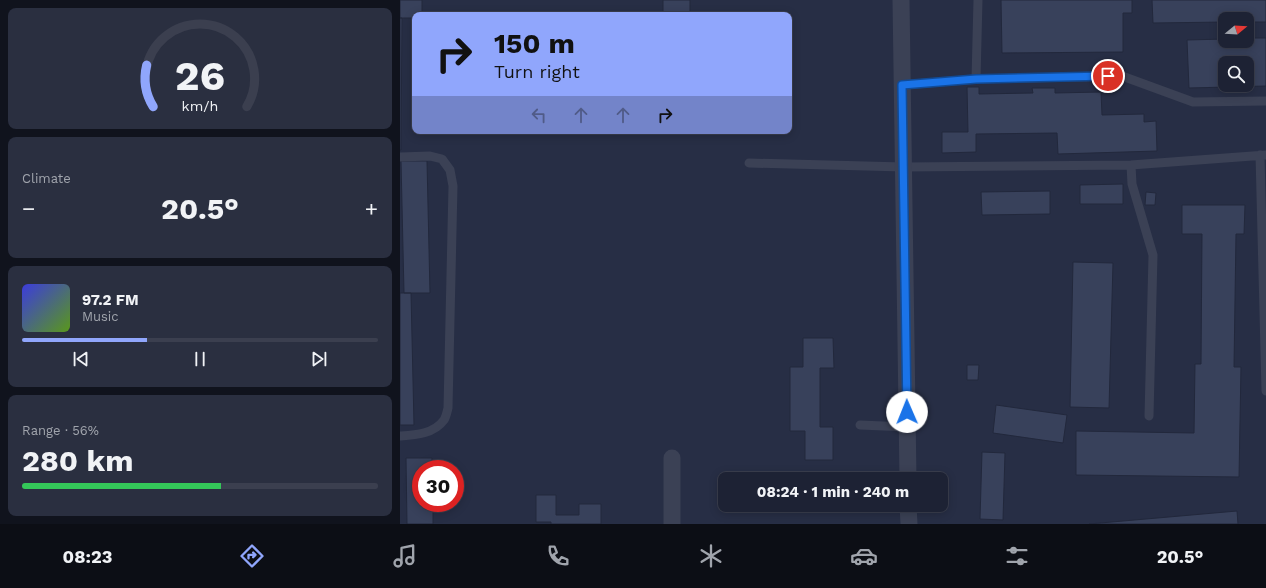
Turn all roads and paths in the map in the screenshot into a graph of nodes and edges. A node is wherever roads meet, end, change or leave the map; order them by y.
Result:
1 (901, 0) edge
2 (978, 0) edge
3 (976, 79) junction
4 (902, 85) junction
5 (1266, 101) edge
6 (1263, 155) edge
7 (400, 157) edge
8 (749, 163) dead end
9 (1131, 165) junction
10 (904, 167) junction
11 (1266, 367) edge
12 (1266, 391) edge
13 (1149, 416) dead end
14 (860, 424) dead end
15 (907, 427) junction
16 (400, 436) edge
17 (672, 458) dead end
18 (908, 472) edge
19 (908, 512) edge
20 (672, 524) edge
21 (909, 524) edge

1 - 4 street
2 - 3 lane
3 - 4 lane
3 - 5 lane
4 - 10 street
6 - 9 lane
6 - 11 lane
7 - 16 lane
8 - 10 lane
9 - 10 lane
9 - 13 lane
10 - 15 street
11 - 12 lane
14 - 15 lane
15 - 18 street
17 - 20 street
19 - 21 street

